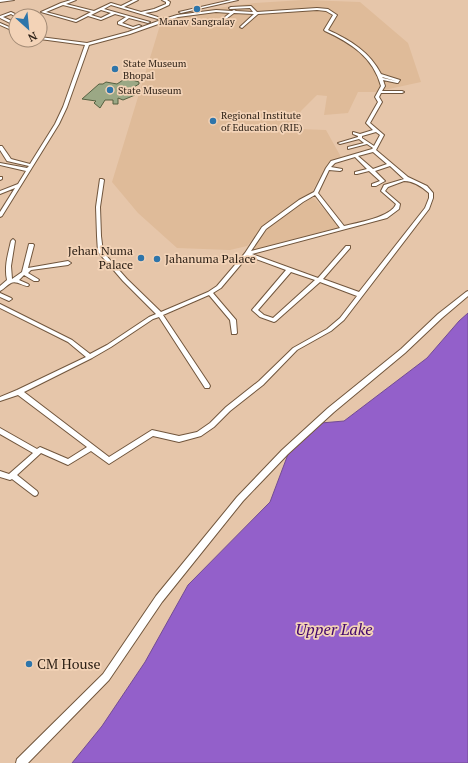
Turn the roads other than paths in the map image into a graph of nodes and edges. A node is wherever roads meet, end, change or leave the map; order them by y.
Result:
1 (12, 0) edge
2 (74, 0) edge
3 (131, 0) edge
4 (136, 0) edge
5 (164, 0) edge
6 (236, 0) edge
7 (0, 1) edge
8 (103, 2) dead end
9 (62, 4) junction
10 (107, 5) junction
11 (120, 7) junction
12 (100, 9) junction
13 (216, 11) junction
14 (234, 11) junction
15 (93, 12) junction
16 (114, 13) junction
17 (141, 13) junction
18 (256, 13) junction
19 (88, 15) junction
20 (177, 16) junction
21 (128, 17) junction
22 (158, 18) junction
23 (163, 20) junction
24 (222, 21) dead end
25 (148, 22) junction
26 (0, 24) edge
27 (242, 27) dead end
28 (8, 28) edge
29 (48, 39) edge
30 (87, 44) junction
31 (396, 92) junction
32 (402, 92) dead end
33 (379, 94) junction
34 (385, 96) dead end
35 (396, 100) dead end
36 (377, 130) junction
37 (354, 133) dead end
38 (360, 136) junction
39 (340, 142) dead end
40 (367, 143) junction
41 (0, 147) edge
42 (350, 148) dead end
43 (375, 149) junction
44 (356, 156) junction
45 (0, 164) edge
46 (391, 164) junction
47 (31, 165) junction
48 (328, 168) junction
49 (28, 170) junction
50 (340, 170) dead end
51 (371, 170) junction
52 (357, 173) dead end
53 (102, 180) dead end
54 (410, 180) junction
55 (19, 185) junction
56 (374, 185) dead end
57 (0, 193) edge
58 (316, 193) junction
59 (12, 196) junction
60 (0, 216) edge
61 (343, 228) junction
62 (31, 245) dead end
63 (5, 246) dead end
64 (348, 247) dead end
65 (247, 254) junction
66 (68, 263) dead end
67 (290, 269) junction
68 (24, 273) junction
69 (12, 280) junction
70 (36, 280) dead end
71 (319, 280) junction
72 (26, 286) dead end
73 (0, 289) edge
74 (210, 293) junction
75 (468, 293) edge
76 (0, 295) edge
77 (361, 296) junction
78 (8, 299) dead end
79 (0, 306) edge
80 (160, 314) junction
81 (234, 333) dead end
82 (79, 349) junction
83 (90, 356) junction
84 (77, 362) junction
85 (207, 386) dead end
86 (19, 392) junction
87 (0, 399) edge
88 (0, 432) edge
89 (91, 448) junction
90 (37, 452) junction
91 (0, 474) edge
92 (12, 475) junction
93 (35, 493) dead end
94 (21, 763) edge

1 - 7 street
2 - 9 street
3 - 11 street
4 - 11 street
5 - 17 street
6 - 20 street
8 - 10 street
9 - 15 street
9 - 19 street
10 - 11 street
10 - 12 street
11 - 17 street
12 - 15 street
12 - 16 street
13 - 14 street
13 - 18 street
13 - 20 street
14 - 18 street
14 - 24 street
15 - 19 street
16 - 19 street
16 - 21 street
17 - 22 street
18 - 27 street
18 - 33 street
20 - 23 street
21 - 25 street
21 - 25 street
22 - 23 street
22 - 25 street
23 - 30 street
26 - 28 street
29 - 30 street
30 - 47 street
31 - 32 street
31 - 33 street
31 - 35 street
33 - 34 street
33 - 36 street
36 - 38 street
36 - 43 street
37 - 38 street
38 - 39 street
38 - 40 street
40 - 42 street
40 - 43 street
41 - 47 street
43 - 44 street
43 - 46 street
44 - 48 street
44 - 51 street
45 - 49 street
46 - 51 street
46 - 54 street
47 - 49 street
48 - 50 street
48 - 58 street
49 - 55 street
51 - 52 street
51 - 56 street
53 - 80 street
54 - 61 street
54 - 77 street
55 - 57 street
55 - 59 street
57 - 59 street
58 - 61 street
58 - 65 street
59 - 60 street
61 - 65 street
62 - 68 street
63 - 69 street
64 - 71 street
65 - 67 street
65 - 74 street
66 - 68 street
67 - 71 street
67 - 71 street
68 - 69 street
68 - 70 street
69 - 72 street
69 - 73 street
71 - 77 street
74 - 80 street
74 - 81 street
75 - 94 street
76 - 78 street
77 - 89 street
79 - 82 street
80 - 83 street
80 - 85 street
82 - 83 street
82 - 84 street
83 - 84 street
84 - 86 street
86 - 87 street
86 - 89 street
88 - 90 street
89 - 90 street
90 - 92 street
91 - 92 street
92 - 93 street

